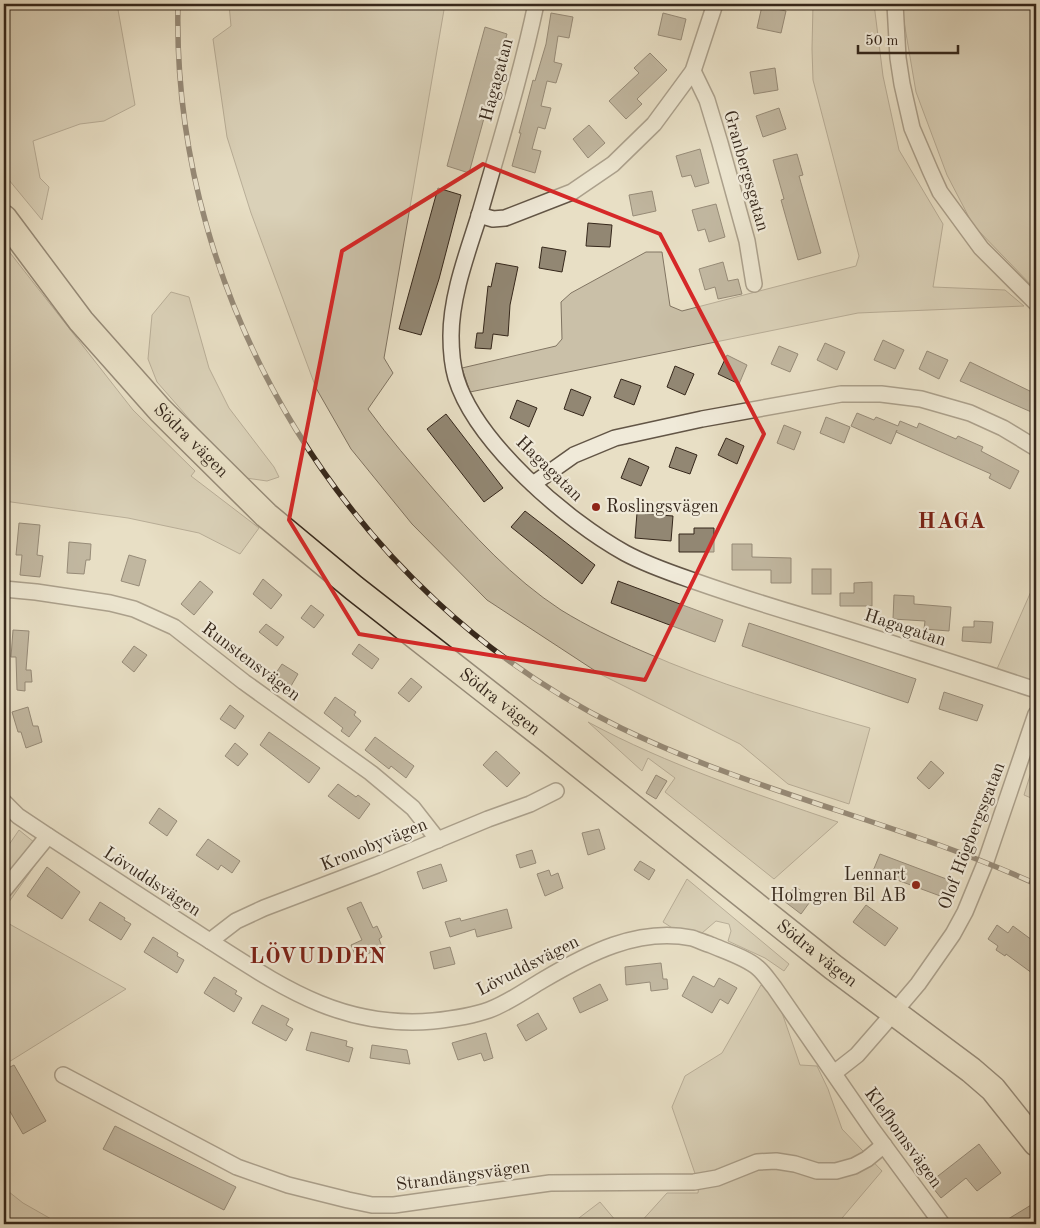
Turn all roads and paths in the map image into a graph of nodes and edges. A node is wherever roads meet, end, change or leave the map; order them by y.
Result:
1 (536, 4) edge
2 (715, 4) edge
3 (895, 4) edge
4 (694, 71) junction
5 (479, 215) junction
6 (4, 218) edge
7 (754, 284) dead end
8 (1036, 302) edge
9 (1036, 448) edge
10 (533, 484) junction
11 (4, 589) edge
12 (1036, 690) edge
13 (1036, 714) edge
14 (556, 791) dead end
15 (4, 802) edge
16 (48, 836) junction
17 (438, 840) junction
18 (4, 890) edge
19 (210, 942) junction
20 (894, 1012) junction
21 (834, 1072) junction
22 (63, 1075) dead end
23 (1036, 1143) edge
24 (884, 1145) junction
25 (942, 1224) edge

1 - 5 street, Hagagatan
2 - 4 street
3 - 8 street
4 - 5 street
4 - 7 street, Granbergsgatan
5 - 10 street, Hagagatan
6 - 20 highway, Södra vägen
9 - 10 street
10 - 12 street, Hagagatan
11 - 17 street, Runstensvägen
13 - 20 street, Olof Högbergsgatan
14 - 17 street, Kronobyvägen
15 - 16 street, Lövuddsvägen
16 - 18 street
16 - 19 street, Lövuddsvägen
17 - 19 street, Kronobyvägen
19 - 21 street, Lövuddsvägen
20 - 21 street
20 - 23 highway, Södra vägen
21 - 24 street, Klefbomsvägen
22 - 24 street, Strandängsvägen
24 - 25 street, Klefbomsvägen

